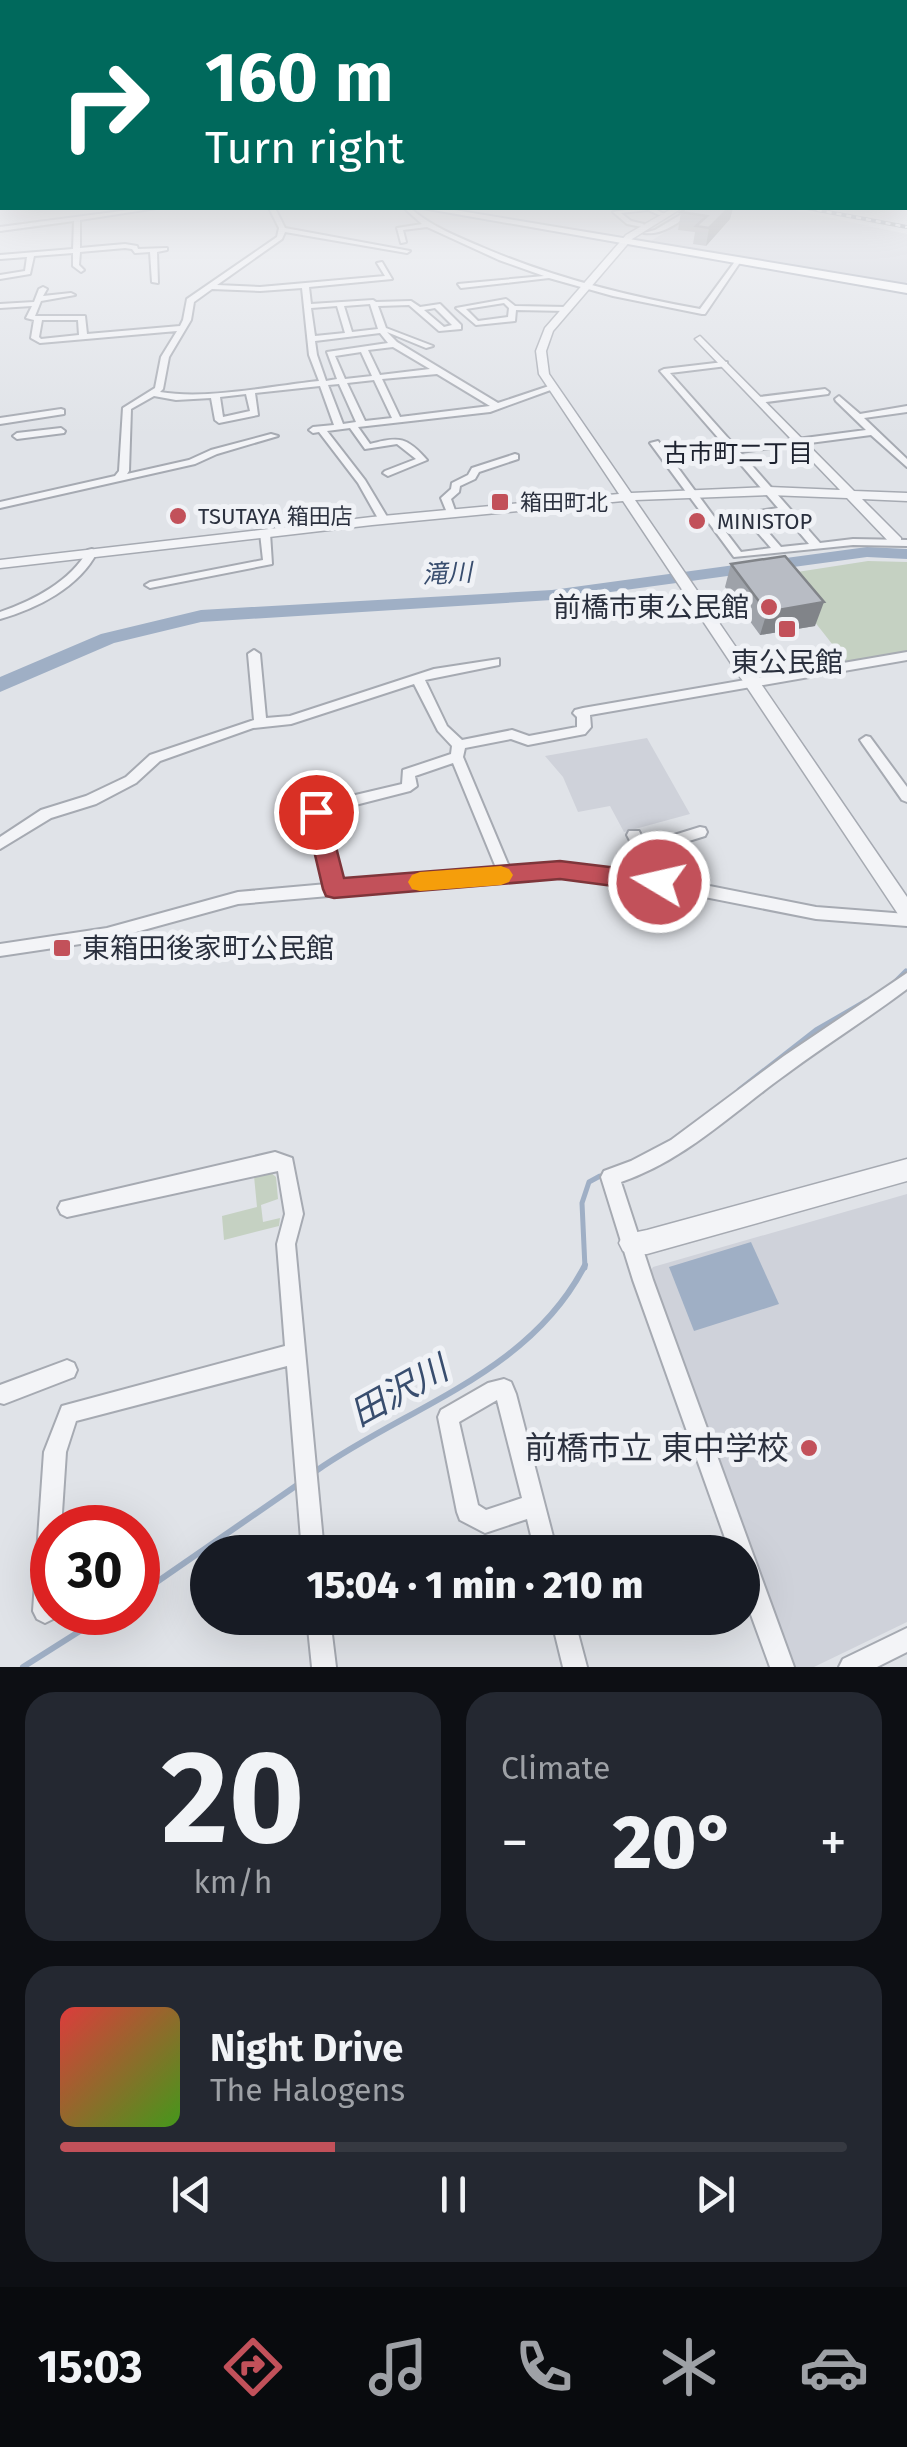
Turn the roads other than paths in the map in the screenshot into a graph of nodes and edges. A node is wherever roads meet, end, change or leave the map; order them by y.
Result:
1 (219, 280) edge
2 (371, 280) edge
3 (484, 280) edge
4 (529, 280) edge
5 (554, 280) edge
6 (592, 280) edge
7 (725, 280) edge
8 (848, 280) edge
9 (486, 284) junction
10 (210, 286) junction
11 (305, 286) junction
12 (461, 286) dead end
13 (585, 288) junction
14 (44, 289) dead end
15 (907, 290) edge
16 (72, 295) dead end
17 (37, 301) junction
18 (340, 304) junction
19 (374, 304) junction
20 (450, 305) dead end
21 (0, 306) edge
22 (309, 306) junction
23 (437, 306) junction
24 (513, 308) junction
25 (418, 309) junction
26 (567, 309) junction
27 (38, 320) junction
28 (183, 328) junction
29 (383, 330) junction
30 (349, 334) junction
31 (83, 338) junction
32 (311, 339) junction
33 (700, 339) dead end
34 (394, 344) junction
35 (430, 346) dead end
36 (363, 348) junction
37 (724, 364) junction
38 (438, 371) junction
39 (378, 379) junction
40 (342, 384) junction
41 (323, 386) junction
42 (552, 388) junction
43 (250, 392) junction
44 (825, 392) dead end
45 (154, 393) junction
46 (214, 395) junction
47 (759, 400) junction
48 (839, 400) dead end
49 (498, 407) junction
50 (907, 408) edge
51 (856, 417) junction
52 (16, 418) junction
53 (0, 421) edge
54 (398, 421) junction
55 (338, 426) junction
56 (358, 426) junction
57 (872, 432) junction
58 (274, 436) dead end
59 (799, 441) junction
60 (654, 443) dead end
61 (733, 450) junction
62 (515, 458) dead end
63 (667, 459) junction
64 (907, 464) edge
65 (388, 472) dead end
66 (119, 478) junction
67 (769, 491) junction
68 (690, 492) junction
69 (849, 494) junction
70 (626, 496) junction
71 (907, 497) edge
72 (0, 506) edge
73 (785, 510) junction
74 (451, 513) junction
75 (748, 515) junction
76 (384, 520) junction
77 (712, 521) junction
78 (264, 532) junction
79 (901, 542) edge
80 (816, 545) junction
81 (779, 551) junction
82 (92, 552) junction
83 (0, 564) edge
84 (150, 585) dead end
85 (0, 616) edge
86 (254, 654) dead end
87 (907, 656) edge
88 (495, 662) dead end
89 (418, 680) junction
90 (751, 682) junction
91 (260, 722) junction
92 (866, 740) dead end
93 (458, 751) junction
94 (907, 797) edge
95 (700, 832) dead end
96 (0, 844) edge
97 (506, 875) junction
98 (659, 882) junction
99 (334, 889) junction
100 (907, 912) edge
101 (907, 920) edge
102 (0, 950) edge
103 (907, 980) edge
104 (907, 1170) edge
105 (67, 1208) dead end
106 (631, 1243) junction
107 (294, 1354) junction
108 (66, 1370) dead end
109 (4, 1394) dead end
110 (306, 1467) joint
111 (308, 1492) joint
112 (52, 1505) edge
113 (534, 1506) junction
114 (312, 1535) edge
115 (542, 1535) edge
116 (735, 1535) edge
117 (760, 1605) edge
118 (321, 1635) edge
119 (567, 1635) edge
120 (906, 1644) edge
121 (324, 1667) edge
122 (575, 1667) edge
123 (782, 1667) edge
124 (851, 1667) edge

1 - 10 street
2 - 11 street
3 - 9 street
4 - 9 street
5 - 13 street
6 - 13 street
7 - 13 street
8 - 15 main road
9 - 12 street
10 - 11 street
10 - 28 street
11 - 22 street
13 - 26 street
14 - 17 street
16 - 17 street
17 - 21 street
17 - 27 street
18 - 19 street
18 - 22 street
18 - 30 street
19 - 25 street
19 - 29 street
20 - 23 street
22 - 32 street
23 - 25 street
23 - 25 street
24 - 24 street
24 - 26 street
26 - 42 street
27 - 31 street
27 - 31 street
28 - 31 street
28 - 45 street
29 - 30 street
29 - 34 street
29 - 35 street
30 - 32 street
32 - 41 street
33 - 37 street
34 - 36 street
34 - 38 street
36 - 39 street
36 - 40 street
37 - 47 street
37 - 61 street
38 - 39 street
38 - 49 street
39 - 40 street
39 - 54 street
40 - 41 street
40 - 56 street
41 - 43 street
41 - 55 street
42 - 49 street
42 - 70 street
43 - 46 street
43 - 46 street
44 - 47 street
45 - 46 street
45 - 66 street
47 - 59 street
48 - 51 street
49 - 54 street
50 - 51 street
51 - 57 street
52 - 52 street
52 - 53 street
54 - 56 street
55 - 56 street
55 - 76 street
56 - 65 street
57 - 59 street
57 - 64 street
58 - 66 street
59 - 61 street
59 - 69 street
60 - 63 street
61 - 63 street
61 - 67 street
62 - 74 street
63 - 68 street
66 - 72 street
67 - 68 street
67 - 69 street
67 - 73 street
68 - 70 street
68 - 77 street
69 - 71 street
69 - 79 street
70 - 74 street
70 - 90 street
73 - 75 street
73 - 80 street
74 - 76 street
75 - 77 street
75 - 81 street
76 - 78 street
77 - 81 street
78 - 82 street
78 - 84 street
79 - 80 street
80 - 81 street
82 - 83 street
82 - 85 street
86 - 91 street
87 - 90 street
88 - 89 street
89 - 91 street
89 - 93 street
90 - 93 street
90 - 100 street
91 - 96 street
92 - 94 street
93 - 97 street
93 - 99 street
95 - 98 street
97 - 98 street
97 - 99 street
98 - 101 street
99 - 102 street
103 - 106 street
104 - 106 street
105 - 107 street
106 - 116 street
107 - 110 street
107 - 112 street
108 - 109 street
110 - 111 street
111 - 114 street
113 - 113 street
113 - 115 street
117 - 123 street
118 - 121 street
119 - 122 street
120 - 124 street

